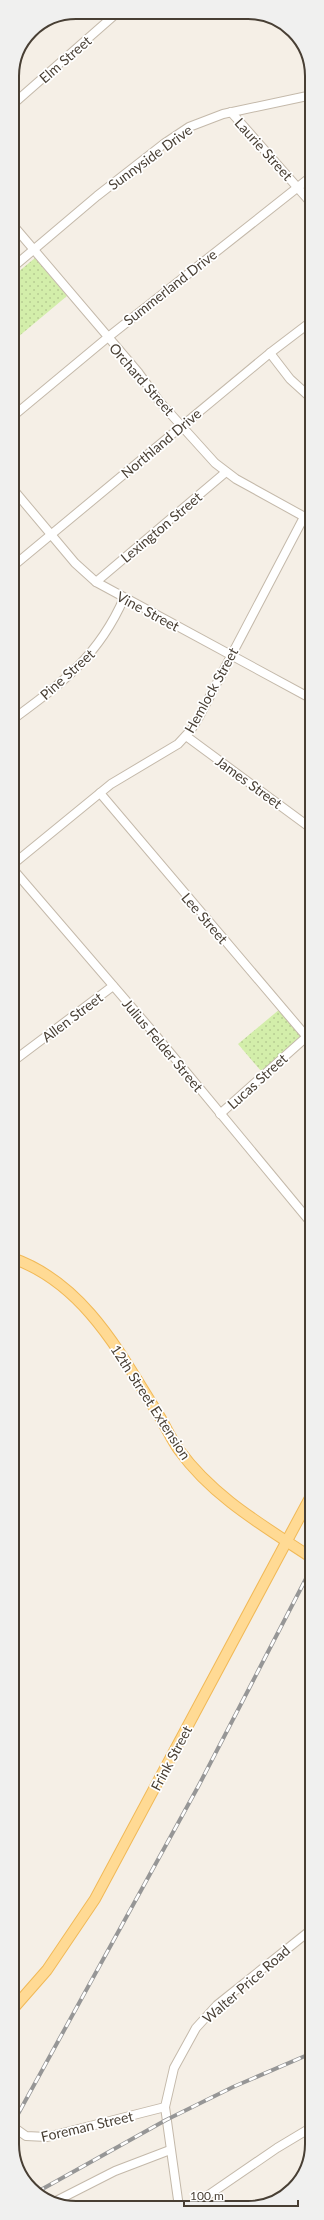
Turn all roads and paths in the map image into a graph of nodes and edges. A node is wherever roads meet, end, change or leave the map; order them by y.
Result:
1 (110, 19) edge
2 (305, 96) edge
3 (19, 99) edge
4 (231, 112) junction
5 (305, 181) edge
6 (297, 187) junction
7 (305, 196) edge
8 (19, 233) edge
9 (33, 250) junction
10 (19, 262) edge
11 (305, 326) edge
12 (107, 338) junction
13 (270, 353) junction
14 (305, 393) edge
15 (19, 411) edge
16 (181, 426) junction
17 (226, 472) junction
18 (19, 496) edge
19 (304, 516) joint
20 (51, 535) junction
21 (19, 561) edge
22 (96, 582) junction
23 (124, 598) junction
24 (230, 655) junction
25 (305, 695) edge
26 (19, 714) edge
27 (186, 736) junction
28 (100, 793) junction
29 (305, 824) edge
30 (19, 859) edge
31 (19, 876) edge
32 (113, 986) junction
33 (305, 1031) edge
34 (305, 1041) edge
35 (19, 1057) edge
36 (220, 1114) junction
37 (305, 1216) edge
38 (19, 1261) edge
39 (305, 1507) edge
40 (287, 1541) junction
41 (305, 1553) edge
42 (305, 1935) edge
43 (19, 2002) edge
44 (165, 2107) junction
45 (19, 2131) edge
46 (305, 2131) edge
47 (170, 2150) junction
48 (60, 2199) edge
49 (178, 2201) edge
50 (200, 2201) edge

1 - 3 street, Elm Street
2 - 4 street, Sunnyside Drive
4 - 6 street, Laurie Street
4 - 9 street, Sunnyside Drive
5 - 6 street, Summerland Drive
6 - 7 street, Laurie Street
6 - 12 street, Summerland Drive
8 - 9 street, Orchard Street
9 - 10 street, Sunnyside Drive
9 - 12 street, Orchard Street
11 - 13 street, Northland Drive
12 - 15 street, Summerland Drive
12 - 16 street, Orchard Street
13 - 14 street
13 - 16 street, Northland Drive
16 - 17 street, Orchard Street
16 - 20 street, Northland Drive
17 - 19 street, Orchard Street
17 - 22 street, Lexington Street
18 - 20 street, Vine Street
19 - 24 street, Hemlock Street
20 - 21 street, Northland Drive
20 - 22 street, Vine Street
22 - 23 street, Vine Street
23 - 24 street, Vine Street
23 - 26 street, Pine Street
24 - 25 street, Vine Street
24 - 27 street, Hemlock Street
27 - 28 street, Hemlock Street
27 - 29 street, James Street
28 - 30 street, Hemlock Street
28 - 33 street, Lee Street
31 - 32 street, Julius Felder Street
32 - 35 street, Allen Street
32 - 36 street, Julius Felder Street
34 - 36 street, Lucas Street
36 - 37 street, Julius Felder Street
38 - 40 main road, 12th Street Extension
39 - 40 main road, Frink Street
40 - 41 main road, 12th Street Extension
40 - 43 main road, Frink Street
42 - 44 street, Walter Price Road
44 - 45 street, Foreman Street
44 - 47 street, Walter Price Road
46 - 50 street
47 - 48 street
47 - 49 street, Walter Price Road

